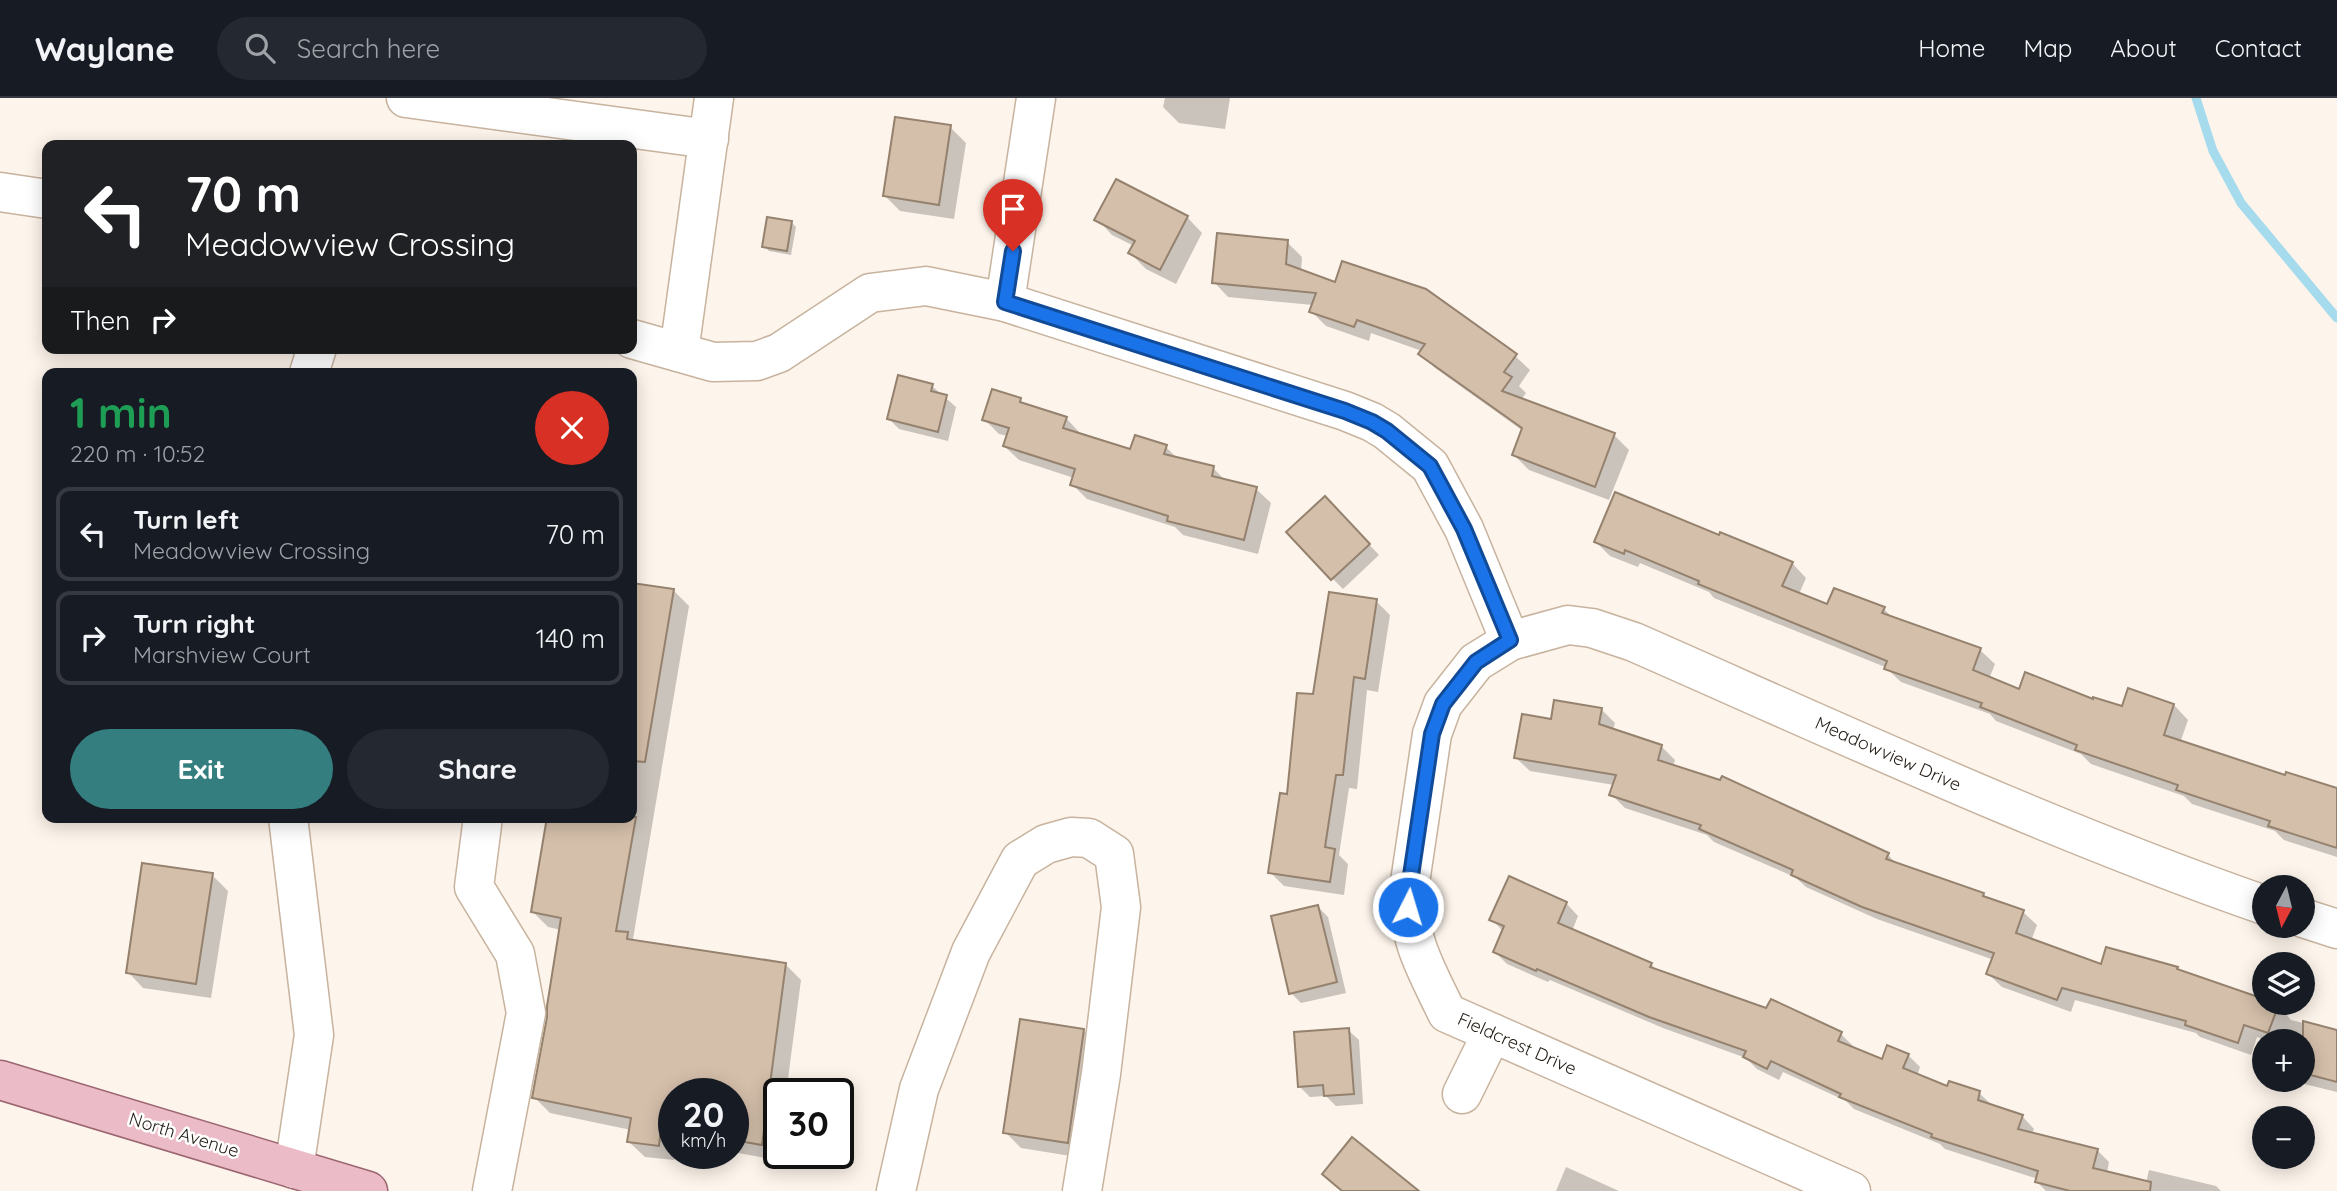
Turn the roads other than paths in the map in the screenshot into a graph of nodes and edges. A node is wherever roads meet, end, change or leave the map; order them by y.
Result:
1 (406, 98) edge
2 (714, 98) edge
3 (1036, 98) edge
4 (709, 139) junction
5 (0, 192) edge
6 (42, 198) edge
7 (1005, 302) junction
8 (637, 340) edge
9 (679, 352) junction
10 (1510, 640) junction
11 (289, 823) edge
12 (482, 823) edge
13 (2252, 901) edge
14 (2315, 922) edge
15 (2337, 929) edge
16 (1492, 1033) junction
17 (0, 1080) edge
18 (1462, 1094) dead end
19 (294, 1169) junction
20 (368, 1191) edge
21 (492, 1191) edge
22 (896, 1191) edge
23 (1082, 1191) edge
24 (1851, 1191) edge

1 - 4 street
2 - 4 street
3 - 7 street
4 - 9 street
5 - 6 street
7 - 9 street
7 - 10 street
8 - 9 street
10 - 13 street, Meadowview Drive
10 - 16 street, Fieldcrest Drive
11 - 19 street
12 - 21 street
14 - 15 street
16 - 18 street
16 - 24 street, Fieldcrest Drive
17 - 19 main road, North Avenue
19 - 20 main road, North Avenue
22 - 23 street

